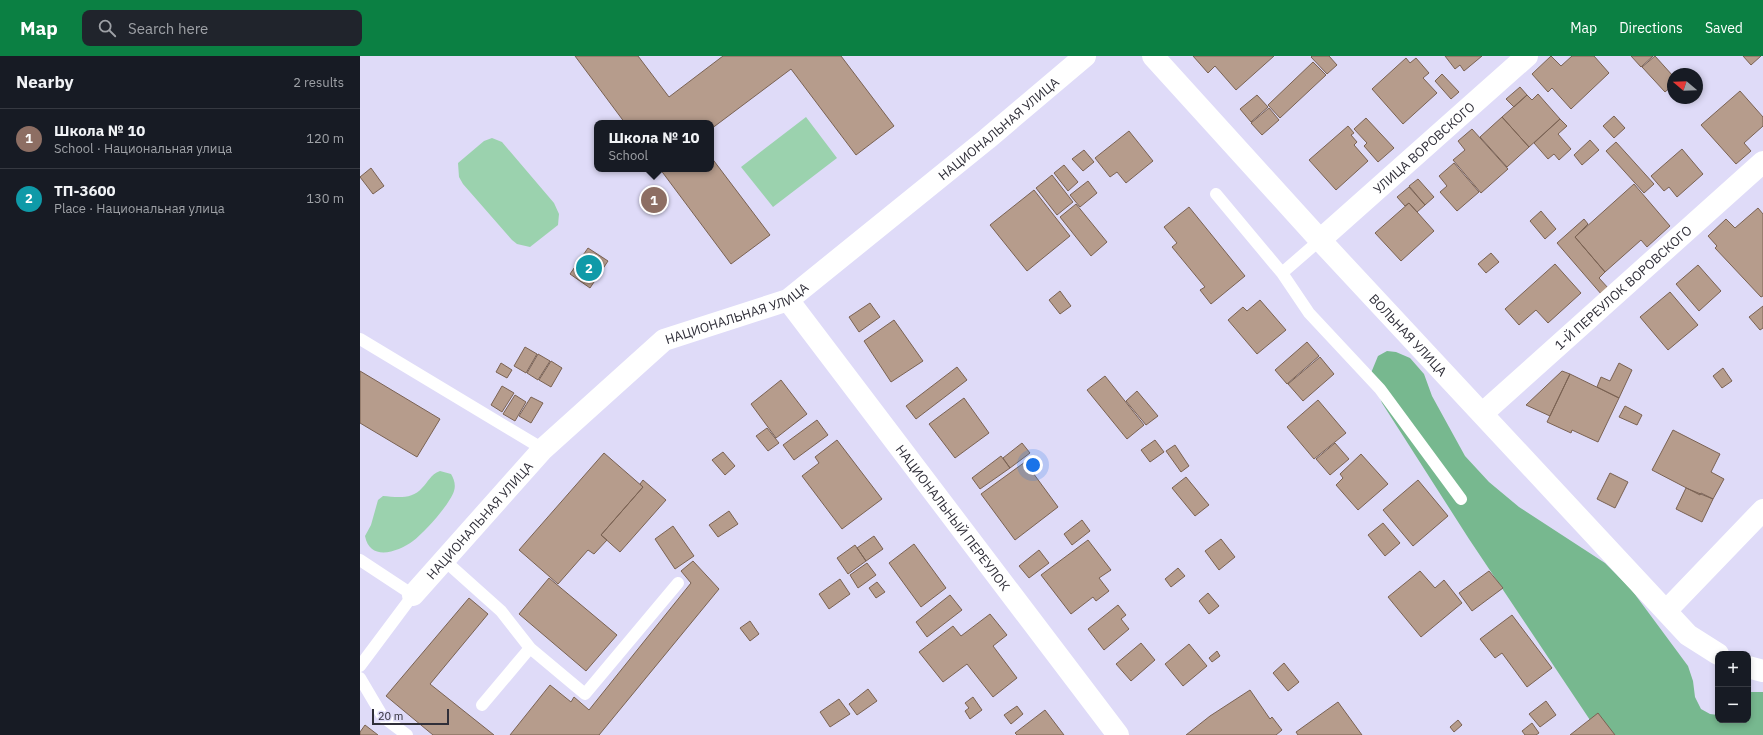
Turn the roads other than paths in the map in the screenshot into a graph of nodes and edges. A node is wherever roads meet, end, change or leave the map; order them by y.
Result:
1 (1085, 56) edge
2 (1153, 56) edge
3 (1527, 56) edge
4 (1763, 162) edge
5 (1216, 194) dead end
6 (1320, 240) junction
7 (1282, 273) junction
8 (788, 300) junction
9 (360, 339) edge
10 (1483, 413) junction
11 (543, 449) junction
12 (1461, 499) dead end
13 (1763, 510) edge
14 (360, 560) edge
15 (444, 560) junction
16 (678, 583) dead end
17 (413, 595) junction
18 (1666, 612) junction
19 (530, 648) junction
20 (1715, 652) edge
21 (360, 666) edge
22 (1751, 668) edge
23 (1763, 672) edge
24 (360, 678) edge
25 (482, 705) dead end
26 (407, 735) edge
27 (1118, 735) edge

1 - 8 street, НАЦИОНАЛЬНАЯ УЛИЦА
2 - 6 street, ВОЛЬНАЯ УЛИЦА
3 - 6 street, УЛИЦА ВОРОВСКОГО
4 - 10 street, 1-Й ПЕРЕУЛОК ВОРОВСКОГО
5 - 7 lane
6 - 7 lane
6 - 10 street, ВОЛЬНАЯ УЛИЦА
7 - 12 lane
8 - 11 street, НАЦИОНАЛЬНАЯ УЛИЦА
8 - 27 street, НАЦИОНАЛЬНЫЙ ПЕРЕУЛОК
9 - 11 lane
10 - 18 street, ВОЛЬНАЯ УЛИЦА
11 - 15 street, НАЦИОНАЛЬНАЯ УЛИЦА
13 - 18 street
14 - 17 lane
15 - 17 street, НАЦИОНАЛЬНАЯ УЛИЦА
15 - 19 lane
16 - 19 lane
17 - 21 lane
18 - 20 street, ВОЛЬНАЯ УЛИЦА
19 - 25 lane
22 - 23 street
24 - 26 lane

